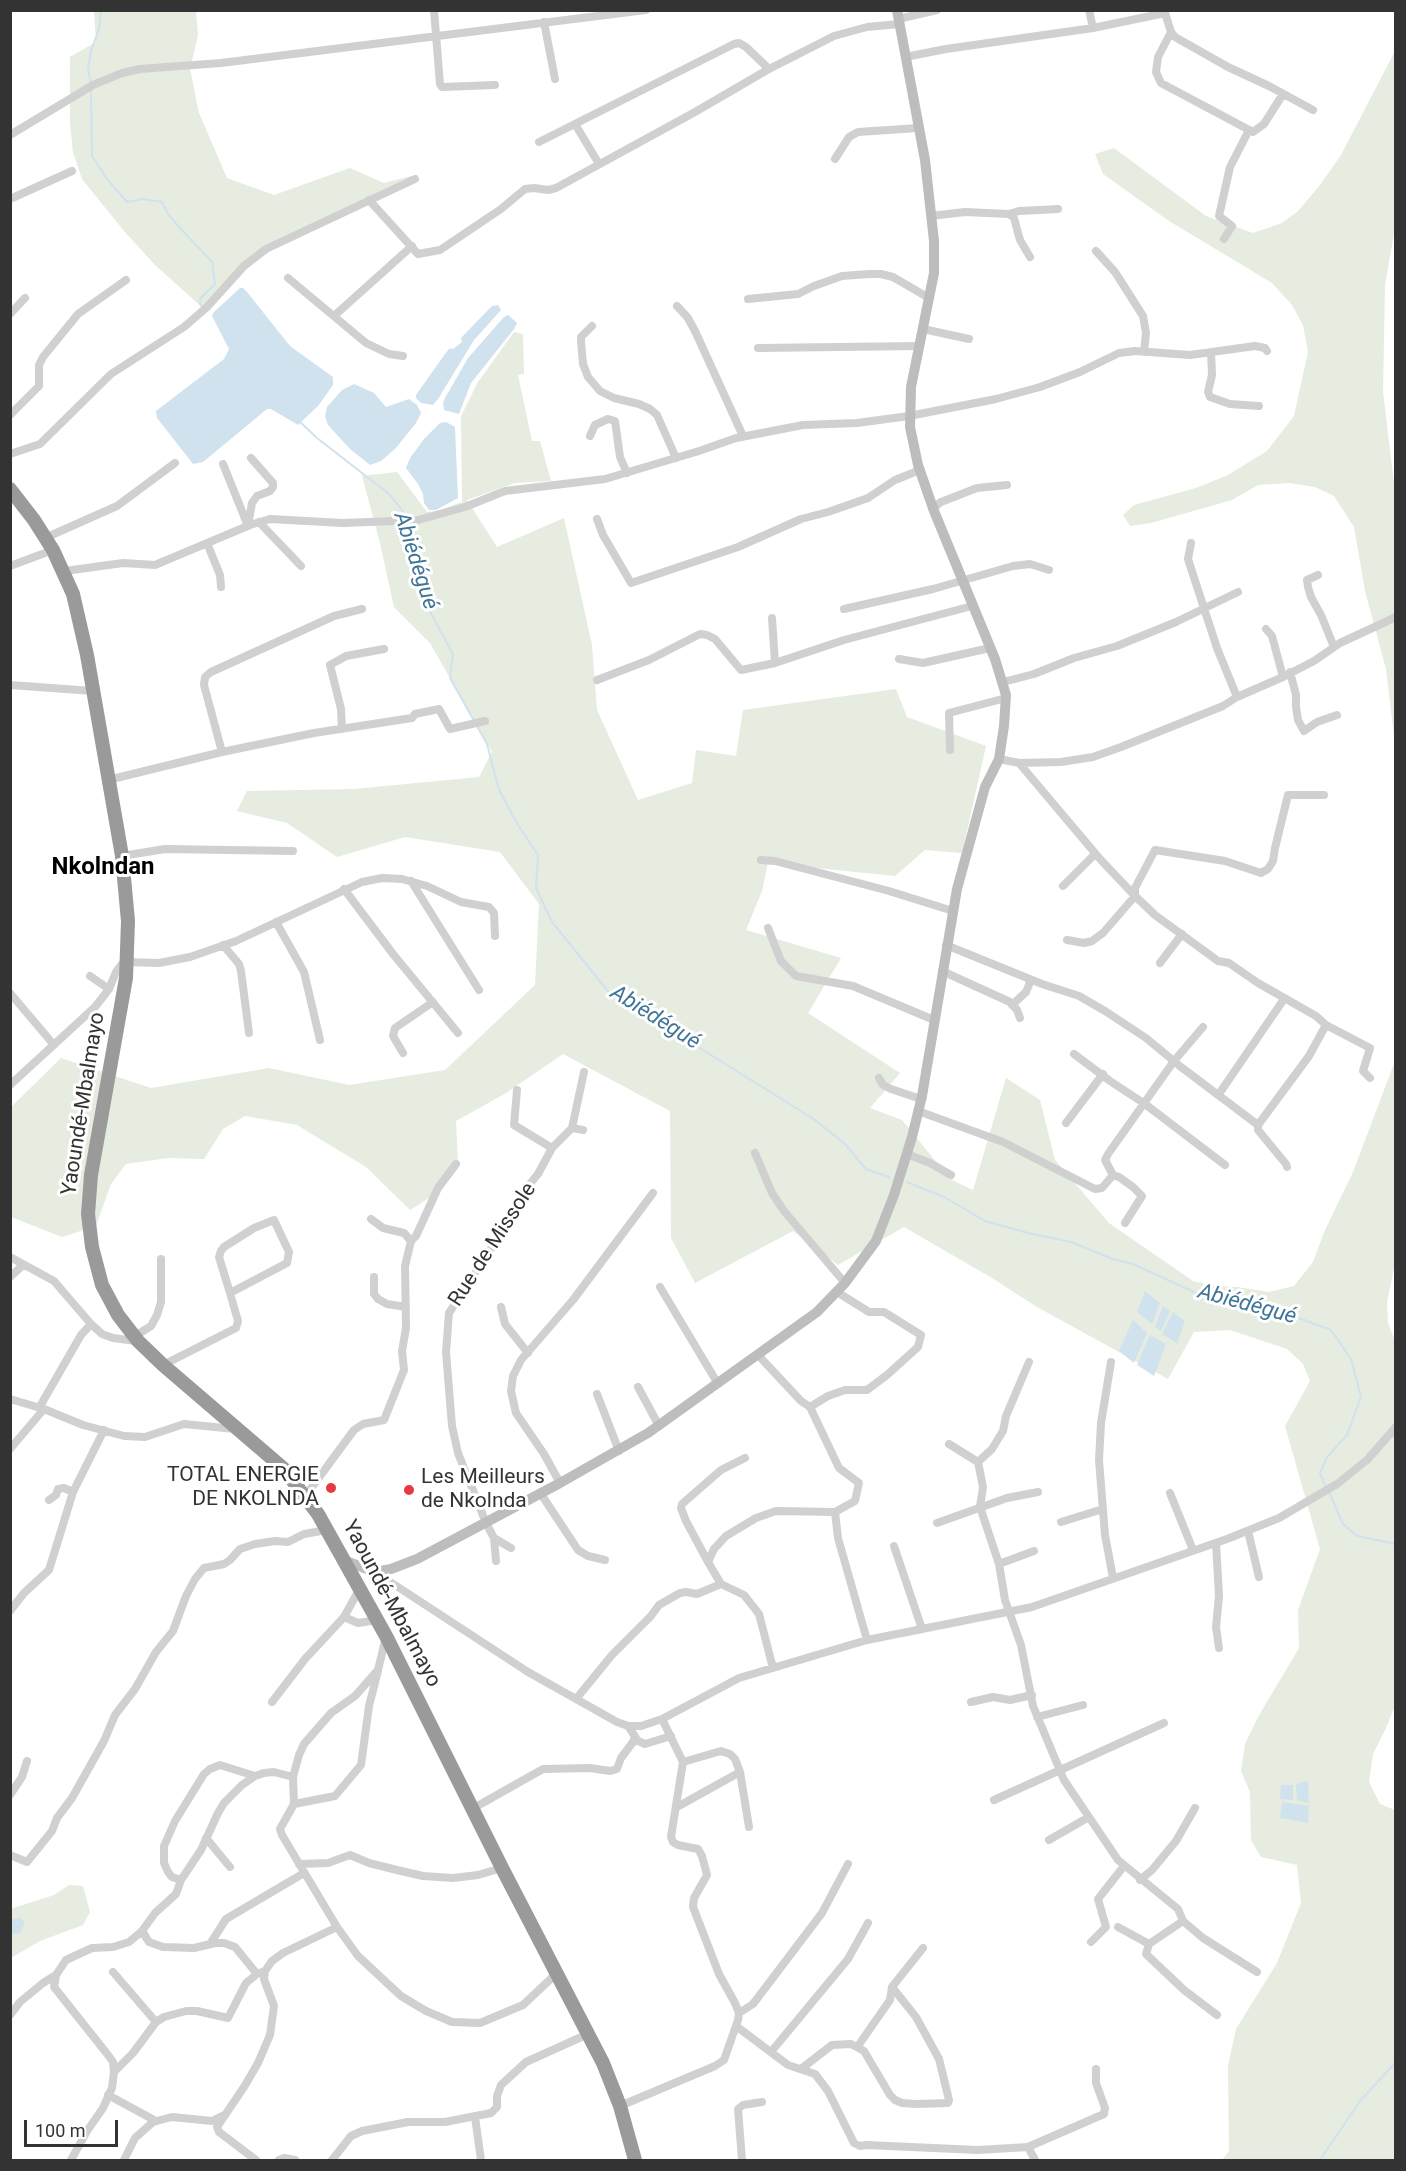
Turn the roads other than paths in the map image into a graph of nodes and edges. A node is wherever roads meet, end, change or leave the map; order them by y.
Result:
1 (434, 10) edge
2 (646, 10) edge
3 (937, 10) edge
4 (1089, 10) edge
5 (1165, 12) edge
6 (898, 18) edge
7 (544, 22) junction
8 (1093, 28) junction
9 (1171, 32) junction
10 (436, 36) junction
11 (905, 57) junction
12 (769, 69) junction
13 (555, 79) dead end
14 (495, 85) dead end
15 (1283, 94) junction
16 (1313, 110) dead end
17 (575, 124) junction
18 (918, 128) junction
19 (1249, 130) junction
20 (10, 135) edge
21 (538, 142) dead end
22 (835, 159) dead end
23 (599, 164) junction
24 (72, 171) dead end
25 (415, 179) dead end
26 (10, 199) edge
27 (369, 200) junction
28 (1058, 209) dead end
29 (1009, 214) junction
30 (931, 216) junction
31 (1224, 239) dead end
32 (412, 246) junction
33 (1096, 251) dead end
34 (1030, 257) dead end
35 (288, 278) dead end
36 (126, 280) dead end
37 (25, 298) dead end
38 (929, 298) junction
39 (748, 299) dead end
40 (677, 306) dead end
41 (10, 314) edge
42 (334, 316) junction
43 (592, 326) dead end
44 (923, 329) junction
45 (969, 339) dead end
46 (919, 346) junction
47 (758, 348) dead end
48 (1267, 351) dead end
49 (1144, 352) junction
50 (1210, 352) junction
51 (403, 356) dead end
52 (1259, 406) dead end
53 (10, 415) edge
54 (909, 416) junction
55 (590, 436) dead end
56 (743, 436) junction
57 (10, 454) edge
58 (251, 458) dead end
59 (676, 458) junction
60 (175, 463) dead end
61 (223, 464) dead end
62 (920, 470) junction
63 (627, 473) junction
64 (1007, 485) dead end
65 (10, 489) edge
66 (933, 508) junction
67 (597, 519) dead end
68 (259, 522) junction
69 (248, 525) junction
70 (207, 543) junction
71 (1191, 543) dead end
72 (49, 544) junction
73 (10, 566) edge
74 (301, 566) dead end
75 (1049, 570) dead end
76 (64, 571) junction
77 (1318, 575) dead end
78 (963, 581) junction
79 (221, 587) dead end
80 (1238, 592) dead end
81 (972, 606) junction
82 (1204, 607) junction
83 (362, 609) dead end
84 (844, 609) dead end
85 (1395, 617) edge
86 (772, 618) dead end
87 (1266, 629) dead end
88 (1334, 647) junction
89 (990, 648) junction
90 (384, 649) dead end
91 (899, 659) dead end
92 (775, 663) junction
93 (1286, 675) junction
94 (597, 680) dead end
95 (1003, 682) junction
96 (10, 685) edge
97 (93, 690) junction
98 (1237, 697) junction
99 (1006, 698) junction
100 (1337, 716) dead end
101 (484, 721) dead end
102 (342, 729) junction
103 (950, 750) dead end
104 (222, 752) junction
105 (999, 759) junction
106 (1019, 763) junction
107 (108, 780) junction
108 (1324, 795) dead end
109 (293, 851) dead end
110 (1095, 854) junction
111 (122, 856) junction
112 (761, 860) dead end
113 (411, 881) junction
114 (1063, 886) dead end
115 (344, 889) junction
116 (1134, 897) junction
117 (953, 911) junction
118 (276, 922) junction
119 (768, 928) dead end
120 (1182, 934) junction
121 (495, 936) dead end
122 (1067, 940) dead end
123 (223, 945) junction
124 (946, 945) junction
125 (126, 962) junction
126 (1160, 963) dead end
127 (942, 971) junction
128 (90, 976) dead end
129 (1031, 980) junction
130 (109, 989) junction
131 (479, 990) dead end
132 (10, 993) edge
133 (1284, 999) junction
134 (433, 1002) junction
135 (1012, 1005) junction
136 (1020, 1018) dead end
137 (934, 1020) junction
138 (1326, 1025) junction
139 (1203, 1028) dead end
140 (249, 1033) dead end
141 (458, 1033) dead end
142 (320, 1040) dead end
143 (54, 1045) junction
144 (403, 1053) dead end
145 (1074, 1054) dead end
146 (1174, 1061) junction
147 (584, 1072) dead end
148 (1103, 1074) junction
149 (879, 1078) dead end
150 (1370, 1078) dead end
151 (12, 1080) edge
152 (517, 1090) dead end
153 (1220, 1094) junction
154 (921, 1098) junction
155 (1145, 1104) junction
156 (918, 1111) junction
157 (1066, 1123) dead end
158 (1258, 1125) junction
159 (572, 1128) junction
160 (583, 1130) dead end
161 (552, 1148) junction
162 (754, 1153) dead end
163 (907, 1154) junction
164 (456, 1164) dead end
165 (1225, 1166) dead end
166 (1287, 1167) dead end
167 (951, 1175) dead end
168 (1113, 1175) junction
169 (653, 1193) dead end
170 (371, 1219) dead end
171 (1125, 1223) dead end
172 (411, 1241) junction
173 (10, 1257) edge
174 (160, 1259) dead end
175 (23, 1264) junction
176 (10, 1277) edge
177 (374, 1277) dead end
178 (845, 1283) junction
179 (660, 1287) dead end
180 (837, 1292) junction
181 (230, 1293) junction
182 (406, 1306) junction
183 (501, 1307) dead end
184 (91, 1324) junction
185 (136, 1338) junction
186 (528, 1353) junction
187 (758, 1355) junction
188 (1029, 1362) dead end
189 (1110, 1362) dead end
190 (163, 1365) junction
191 (718, 1384) junction
192 (638, 1387) dead end
193 (597, 1394) dead end
194 (10, 1399) edge
195 (810, 1407) junction
196 (41, 1409) junction
197 (659, 1426) junction
198 (1395, 1427) edge
199 (240, 1429) junction
200 (104, 1430) junction
201 (949, 1444) dead end
202 (10, 1449) edge
203 (619, 1451) junction
204 (745, 1458) dead end
205 (978, 1462) junction
206 (560, 1484) junction
207 (73, 1491) junction
208 (1038, 1492) dead end
209 (1170, 1492) dead end
210 (541, 1494) junction
211 (306, 1495) junction
212 (49, 1500) dead end
213 (980, 1508) junction
214 (1104, 1509) junction
215 (835, 1512) junction
216 (937, 1522) dead end
217 (1061, 1522) dead end
218 (486, 1523) junction
219 (327, 1530) junction
220 (1248, 1531) junction
221 (494, 1538) junction
222 (1216, 1543) junction
223 (894, 1546) dead end
224 (511, 1548) dead end
225 (1193, 1550) junction
226 (1034, 1551) dead end
227 (604, 1560) dead end
228 (346, 1561) junction
229 (496, 1561) dead end
230 (708, 1562) junction
231 (999, 1564) junction
232 (375, 1572) junction
233 (1259, 1577) dead end
234 (1113, 1578) junction
235 (721, 1584) junction
236 (360, 1588) junction
237 (10, 1611) edge
238 (1010, 1612) junction
239 (344, 1617) junction
240 (377, 1620) junction
241 (922, 1629) junction
242 (386, 1636) junction
243 (867, 1640) junction
244 (1219, 1648) dead end
245 (773, 1668) junction
246 (378, 1670) junction
247 (1032, 1695) junction
248 (576, 1699) junction
249 (272, 1702) dead end
250 (971, 1702) dead end
251 (1083, 1705) dead end
252 (1037, 1717) junction
253 (662, 1719) junction
254 (1164, 1723) dead end
255 (628, 1726) junction
256 (670, 1736) junction
257 (634, 1739) junction
258 (27, 1761) dead end
259 (683, 1762) junction
260 (1059, 1771) junction
261 (740, 1773) junction
262 (255, 1776) junction
263 (293, 1778) junction
264 (10, 1796) edge
265 (994, 1800) dead end
266 (294, 1804) junction
267 (676, 1807) junction
268 (1195, 1808) dead end
269 (472, 1809) junction
270 (1089, 1817) junction
271 (749, 1827) dead end
272 (206, 1838) junction
273 (1049, 1840) dead end
274 (10, 1855) edge
275 (299, 1864) junction
276 (848, 1864) dead end
277 (1124, 1866) junction
278 (230, 1867) dead end
279 (502, 1868) junction
280 (304, 1873) junction
281 (181, 1880) junction
282 (1140, 1880) junction
283 (1183, 1921) junction
284 (867, 1923) dead end
285 (337, 1927) junction
286 (1118, 1927) dead end
287 (142, 1931) junction
288 (1091, 1942) dead end
289 (210, 1944) junction
290 (1149, 1944) junction
291 (923, 1948) dead end
292 (113, 1972) dead end
293 (1257, 1972) dead end
294 (261, 1973) junction
295 (557, 1974) junction
296 (56, 1975) junction
297 (892, 1987) junction
298 (739, 2013) junction
299 (10, 2015) edge
300 (1217, 2015) dead end
301 (156, 2022) junction
302 (736, 2026) junction
303 (588, 2034) junction
304 (858, 2046) junction
305 (771, 2052) junction
306 (801, 2069) junction
307 (1096, 2069) dead end
308 (114, 2072) junction
309 (108, 2096) junction
310 (762, 2102) dead end
311 (620, 2106) junction
312 (225, 2115) junction
313 (475, 2117) junction
314 (156, 2121) junction
315 (1028, 2147) junction
316 (70, 2160) edge
317 (124, 2160) edge
318 (256, 2160) edge
319 (279, 2160) edge
320 (295, 2160) edge
321 (332, 2160) edge
322 (481, 2160) edge
323 (635, 2160) edge
324 (742, 2160) edge
325 (1035, 2160) edge

1 - 10 street
2 - 7 street
3 - 6 street
4 - 8 street
5 - 8 street
5 - 9 street
6 - 11 street
6 - 12 street
7 - 10 street
7 - 13 street
8 - 11 street
9 - 15 street
9 - 19 street
10 - 14 street
10 - 20 street
11 - 18 street
12 - 17 street
12 - 23 street
15 - 16 street
15 - 19 street
17 - 21 street
17 - 23 street
18 - 22 street
18 - 30 street
19 - 31 street
23 - 32 street
24 - 26 street
25 - 27 street
27 - 32 street
27 - 57 street
28 - 29 street
29 - 30 street
29 - 34 street
30 - 38 street
32 - 42 street
33 - 49 street
35 - 42 street
36 - 53 street
37 - 41 street
38 - 39 street
38 - 44 street
40 - 56 street
42 - 51 street
43 - 59 street
44 - 45 street
44 - 46 street
46 - 47 street
46 - 54 street
48 - 50 street
49 - 50 street
49 - 54 street
50 - 52 street
54 - 56 street
54 - 62 street
55 - 63 street
56 - 59 street
58 - 69 street
59 - 63 street
60 - 72 street
61 - 69 street
62 - 66 street
62 - 67 street
63 - 68 street
64 - 66 street
65 - 72 highway, Yaoundé-Mbalmayo
66 - 78 street
68 - 69 street
68 - 74 street
69 - 70 street
70 - 76 street
70 - 79 street
71 - 82 street
72 - 73 street
72 - 76 highway, Yaoundé-Mbalmayo
75 - 78 street
76 - 97 highway, Yaoundé-Mbalmayo
77 - 88 street
78 - 81 street
78 - 84 street
80 - 82 street
81 - 89 street
81 - 92 street
82 - 95 street
82 - 98 street
83 - 104 street
85 - 88 street
86 - 92 street
87 - 93 street
88 - 93 street
89 - 91 street
89 - 95 street
90 - 102 street
92 - 94 street
93 - 98 street
93 - 100 street
95 - 99 street
96 - 97 street
97 - 107 highway, Yaoundé-Mbalmayo
98 - 106 street
99 - 103 street
99 - 105 street
101 - 102 street
102 - 104 street
104 - 107 street
105 - 106 street
105 - 117 street
106 - 110 street
107 - 111 highway, Yaoundé-Mbalmayo
108 - 116 street
109 - 111 street
110 - 114 street
110 - 116 street
111 - 125 highway, Yaoundé-Mbalmayo
112 - 117 street
113 - 115 street
113 - 121 street
113 - 131 street
115 - 118 street
115 - 134 street
116 - 120 street
116 - 122 street
117 - 124 street
118 - 123 street
118 - 142 street
119 - 137 street
120 - 126 street
120 - 133 street
123 - 125 street
123 - 140 street
124 - 127 street
124 - 129 street
125 - 130 street
125 - 185 highway, Yaoundé-Mbalmayo
127 - 135 street
127 - 137 street
128 - 130 street
129 - 135 street
129 - 146 street
130 - 143 street
132 - 143 street
133 - 138 street
133 - 153 street
134 - 141 street
134 - 144 street
135 - 136 street
137 - 154 street
138 - 150 street
138 - 158 street
139 - 146 street
143 - 151 street
145 - 148 street
146 - 153 street
146 - 155 street
147 - 159 street
148 - 155 street
148 - 157 street
149 - 154 street
152 - 161 street
153 - 158 street
154 - 156 street
155 - 165 street
155 - 168 street
156 - 163 street
156 - 168 street
158 - 166 street
159 - 160 street
159 - 161 street, Rue de Missole
161 - 218 street, Rue de Missole
162 - 178 street
163 - 167 street
163 - 178 street
164 - 172 street
168 - 171 street
169 - 186 street
170 - 172 street
172 - 182 street
173 - 175 street
174 - 185 street
175 - 176 street
175 - 184 street
177 - 182 street
178 - 180 street
179 - 191 street
180 - 187 street
180 - 195 street
181 - 181 street
181 - 190 street
182 - 211 street
183 - 186 street
184 - 185 street
184 - 196 street
185 - 190 highway, Yaoundé-Mbalmayo
186 - 206 street
187 - 191 street
187 - 195 street
188 - 205 street
189 - 214 street
190 - 199 highway, Yaoundé-Mbalmayo
191 - 197 street
192 - 197 street
193 - 203 street
194 - 196 street
195 - 215 street
196 - 200 street
196 - 202 street
197 - 203 street
198 - 220 street
199 - 200 street
199 - 211 highway, Yaoundé-Mbalmayo
200 - 207 street
201 - 205 street
203 - 206 street
204 - 230 street
205 - 213 street
206 - 210 street
207 - 212 street
207 - 237 street
208 - 213 street
209 - 225 street
210 - 218 street
210 - 227 street
211 - 219 highway, Yaoundé-Mbalmayo
213 - 216 street
213 - 231 street
214 - 217 street
214 - 234 street
215 - 230 street
215 - 243 street
218 - 221 street, Rue de Missole
218 - 232 street
219 - 228 highway, Yaoundé-Mbalmayo
219 - 274 street
220 - 222 street
220 - 233 street
221 - 224 street
221 - 229 street
222 - 225 street
222 - 244 street
223 - 241 street
225 - 234 street
226 - 231 street
228 - 232 street
228 - 236 highway, Yaoundé-Mbalmayo
230 - 235 street
231 - 238 street
232 - 248 street
234 - 238 street
235 - 245 street
235 - 248 street
236 - 239 street
236 - 240 highway, Yaoundé-Mbalmayo
238 - 241 street
238 - 247 street
239 - 240 street
239 - 249 street
240 - 242 highway, Yaoundé-Mbalmayo
241 - 243 street
242 - 246 street
242 - 269 highway, Yaoundé-Mbalmayo
243 - 245 street
245 - 253 street
246 - 263 street
246 - 266 street
247 - 250 street
247 - 252 street
248 - 255 street
251 - 252 street
252 - 260 street
253 - 255 street
253 - 256 street
254 - 260 street
255 - 257 street
256 - 257 street
256 - 259 street
257 - 269 street
258 - 264 street
259 - 261 street
259 - 267 street
260 - 265 street
260 - 270 street
261 - 267 street
261 - 271 street
262 - 263 street
262 - 272 street
262 - 281 street
263 - 266 street
266 - 275 street
267 - 298 street
268 - 282 street
269 - 279 highway, Yaoundé-Mbalmayo
270 - 273 street
270 - 277 street
272 - 278 street
272 - 281 street
275 - 279 street
275 - 280 street
276 - 298 street
277 - 282 street
277 - 288 street
279 - 295 highway, Yaoundé-Mbalmayo
280 - 285 street
280 - 289 street
281 - 287 street
282 - 283 street
283 - 290 street
283 - 293 street
284 - 305 street
285 - 294 street
285 - 295 street
286 - 290 street
287 - 289 street
287 - 296 street
289 - 294 street
290 - 300 street
291 - 297 street
292 - 301 street
294 - 301 street
294 - 312 street
295 - 303 highway, Yaoundé-Mbalmayo
296 - 299 street
296 - 308 street
297 - 304 street
297 - 304 street
298 - 302 street
301 - 308 street
302 - 305 street
302 - 311 street
303 - 311 highway, Yaoundé-Mbalmayo
303 - 313 street
304 - 306 street
305 - 306 street
306 - 315 street
307 - 315 street
308 - 309 street
309 - 314 street
309 - 316 street
310 - 324 street
311 - 323 highway, Yaoundé-Mbalmayo
312 - 314 street
312 - 318 street
313 - 321 street
313 - 322 street
314 - 317 street
315 - 325 street
319 - 320 street

